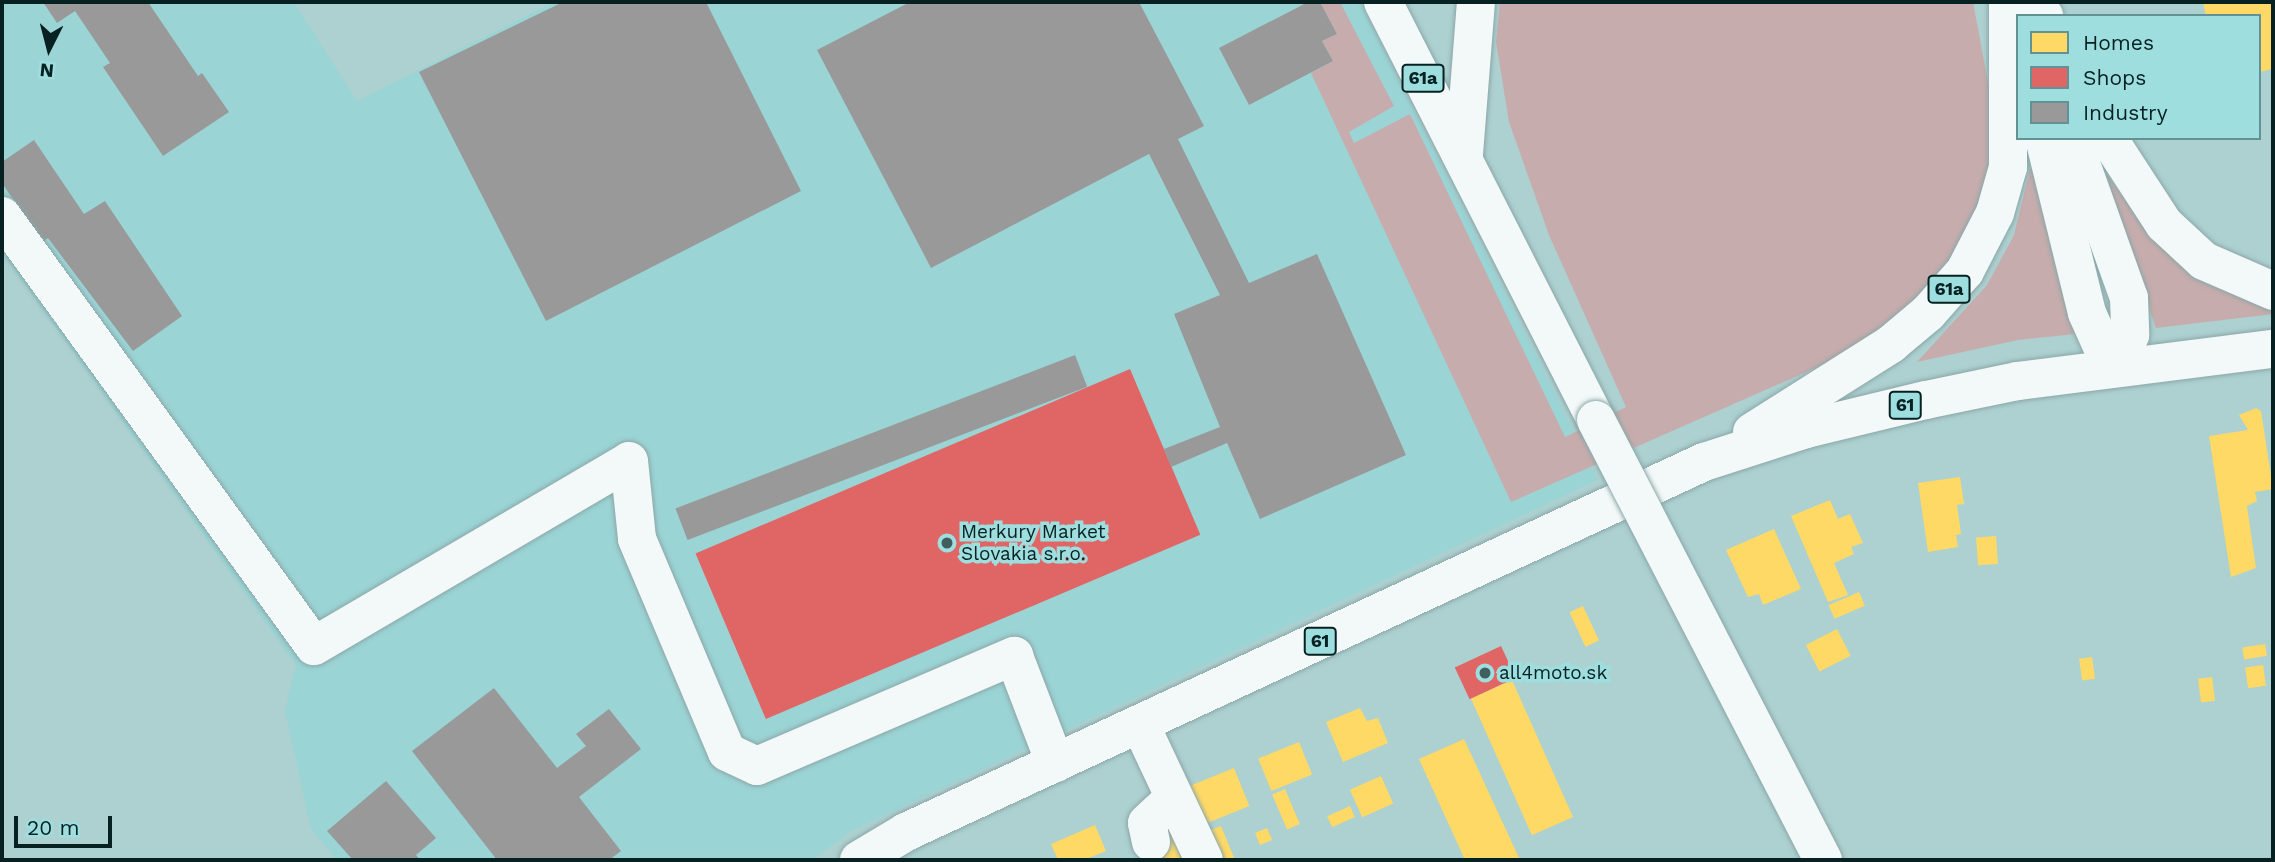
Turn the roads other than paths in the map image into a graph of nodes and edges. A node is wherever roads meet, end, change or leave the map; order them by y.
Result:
1 (1383, 2) edge
2 (1476, 2) edge
3 (2008, 2) edge
4 (2044, 140) edge
5 (2073, 140) edge
6 (2109, 140) edge
7 (1464, 154) junction
8 (2, 216) edge
9 (2273, 291) edge
10 (2273, 349) edge
11 (2112, 369) junction
12 (1704, 462) junction
13 (1140, 724) junction
14 (1055, 763) junction
15 (1173, 799) junction
16 (1151, 842) dead end
17 (859, 860) edge
18 (1204, 860) edge
19 (1824, 860) edge

1 - 7 main road, 61a
2 - 7 main road, 61a
3 - 12 main road, 61a
4 - 11 main road
5 - 11 main road
6 - 9 main road
7 - 19 main road, 61a, bridge
8 - 14 main road
10 - 11 main road, 61
11 - 12 main road, 61
12 - 13 main road, 61
13 - 14 main road, 61
13 - 15 main road
14 - 17 main road, 61
15 - 16 main road
15 - 18 main road

